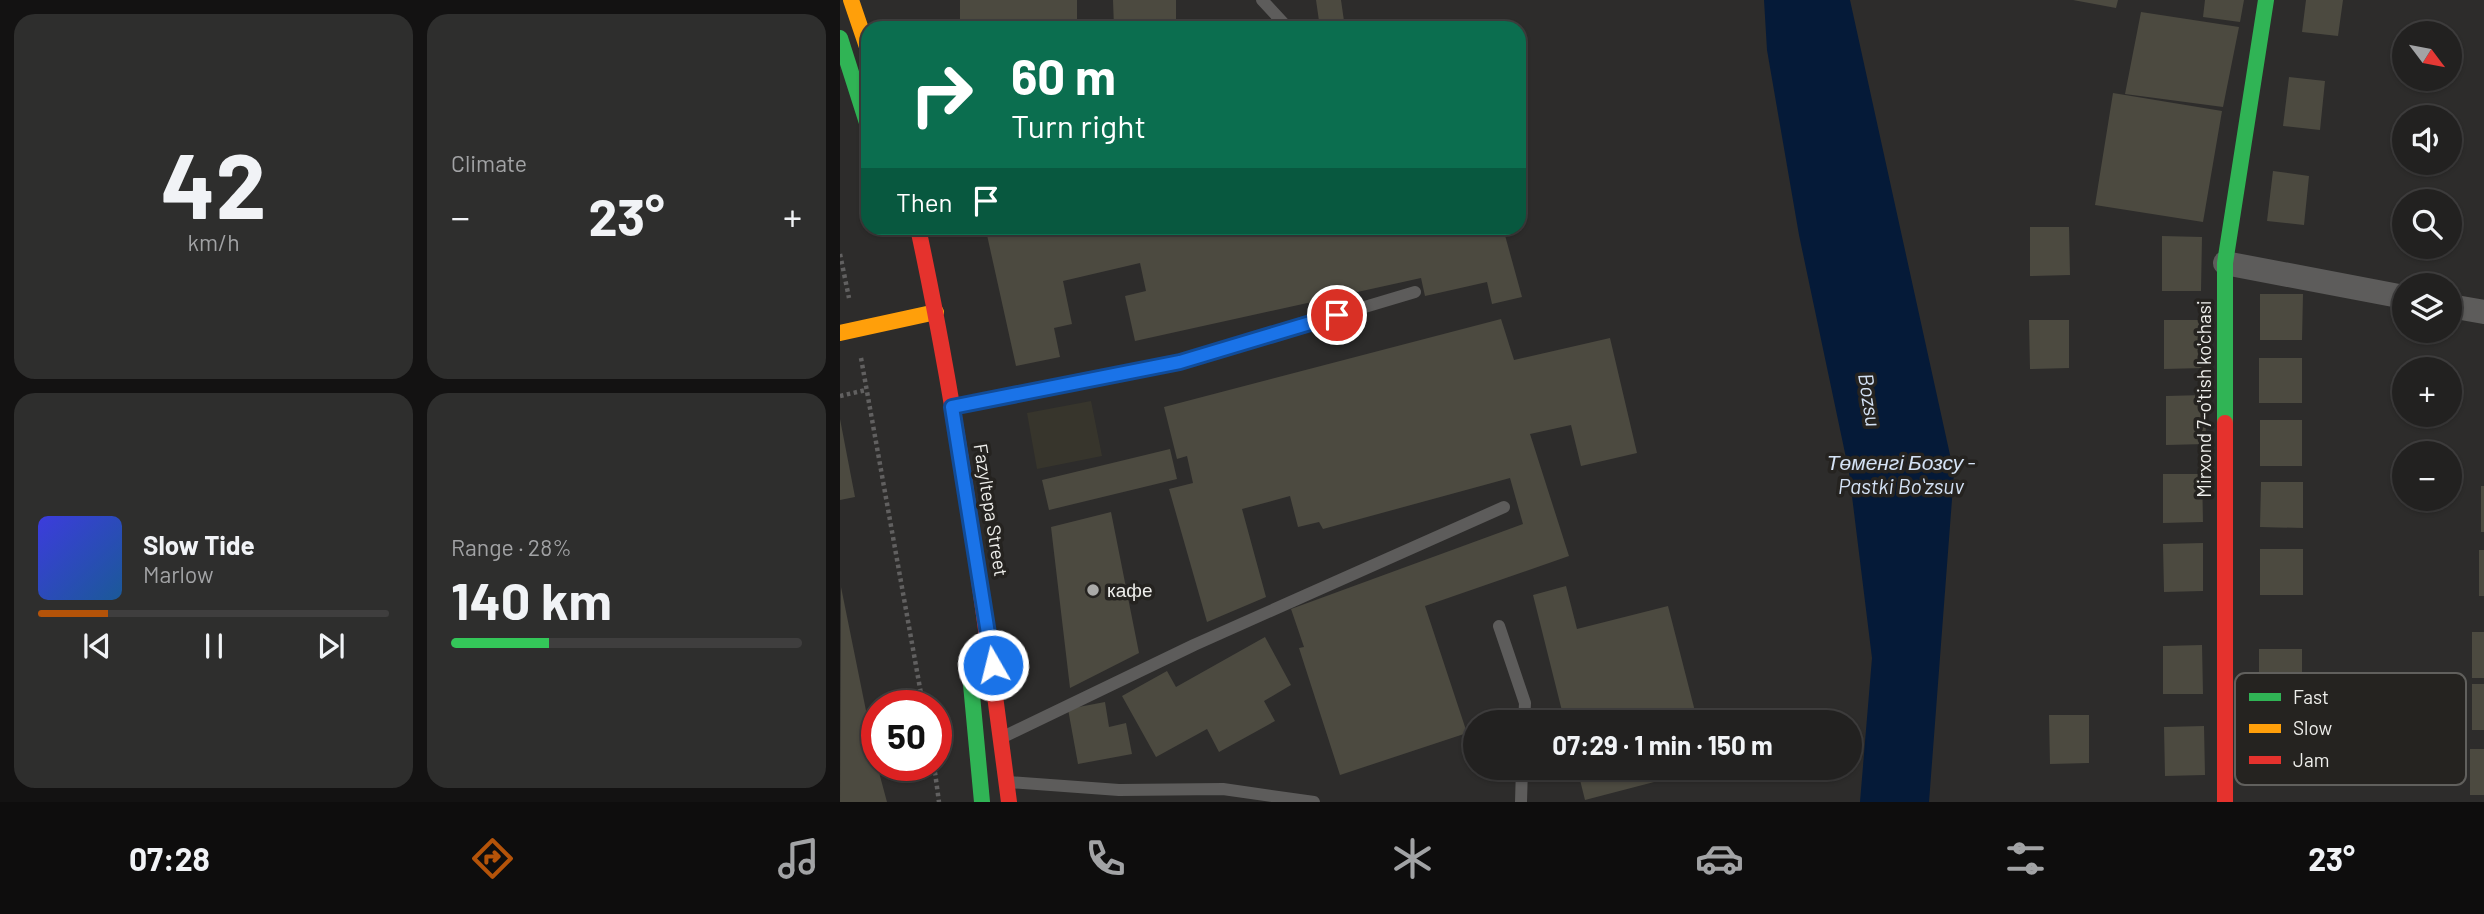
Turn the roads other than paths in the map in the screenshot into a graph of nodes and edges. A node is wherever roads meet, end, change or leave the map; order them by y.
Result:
1 (851, 0) edge
2 (1262, 0) edge
3 (2266, 0) edge
4 (1282, 21) edge
5 (861, 29) edge
6 (840, 38) edge
7 (861, 104) edge
8 (920, 235) edge
9 (2225, 263) junction
10 (1415, 292) dead end
11 (2392, 295) edge
12 (2462, 308) edge
13 (936, 312) junction
14 (2484, 312) edge
15 (848, 332) edge
16 (952, 407) junction
17 (1504, 507) dead end
18 (1499, 626) dead end
19 (967, 646) dead end
20 (1525, 710) edge
21 (1003, 737) junction
22 (1522, 780) edge
23 (1008, 782) junction
24 (982, 802) edge
25 (1010, 802) edge
26 (1314, 802) edge
27 (1521, 802) edge
28 (2225, 802) edge

1 - 5 main road
2 - 4 lane
3 - 9 main road, Mirxond 7-o'tish ko'chasi
6 - 7 main road
8 - 13 main road, Fazyltepa Street
9 - 11 street
9 - 28 main road, Mirxond 7-o'tish ko'chasi
10 - 16 lane
12 - 14 street
13 - 15 main road
13 - 16 main road, Fazyltepa Street
16 - 21 main road, Fazyltepa Street
17 - 21 lane
18 - 20 lane
19 - 24 main road
21 - 23 main road, Fazyltepa Street
22 - 27 lane
23 - 25 main road, Fazyltepa Street
23 - 26 lane

